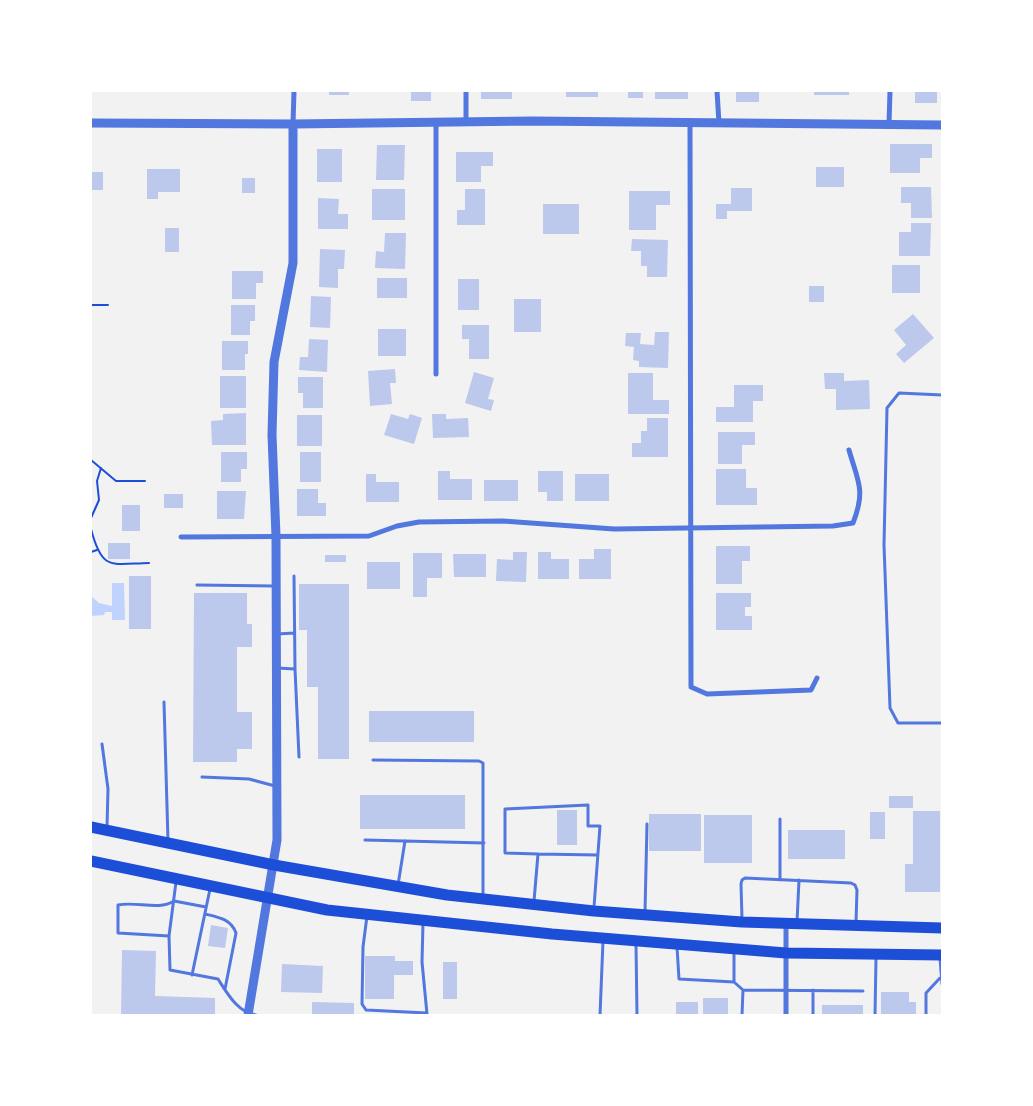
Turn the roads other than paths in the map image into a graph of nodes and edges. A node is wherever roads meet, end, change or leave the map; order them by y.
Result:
1 (294, 91) edge
2 (466, 91) edge
3 (717, 91) edge
4 (890, 91) edge
5 (466, 122) junction
6 (690, 122) junction
7 (719, 122) junction
8 (91, 123) edge
9 (436, 123) junction
10 (293, 124) junction
11 (889, 124) junction
12 (942, 124) edge
13 (436, 374) dead end
14 (942, 395) edge
15 (848, 450) dead end
16 (692, 528) junction
17 (276, 536) junction
18 (182, 537) dead end
19 (294, 576) dead end
20 (196, 585) dead end
21 (276, 586) junction
22 (294, 633) junction
23 (276, 634) junction
24 (277, 668) junction
25 (295, 669) junction
26 (817, 678) dead end
27 (164, 702) dead end
28 (942, 723) edge
29 (102, 744) dead end
30 (298, 757) dead end
31 (373, 760) dead end
32 (202, 777) dead end
33 (278, 787) junction
34 (780, 819) dead end
35 (647, 824) dead end
36 (91, 827) edge
37 (107, 830) junction
38 (365, 840) dead end
39 (406, 841) junction
40 (484, 843) junction
41 (168, 844) junction
42 (538, 854) junction
43 (598, 855) junction
44 (91, 861) edge
45 (274, 865) junction
46 (176, 879) junction
47 (780, 880) junction
48 (798, 880) junction
49 (210, 886) junction
50 (398, 888) junction
51 (268, 898) junction
52 (483, 899) junction
53 (174, 901) junction
54 (533, 904) junction
55 (206, 907) junction
56 (594, 911) junction
57 (205, 914) junction
58 (367, 914) junction
59 (645, 915) junction
60 (423, 920) junction
61 (742, 922) junction
62 (792, 924) junction
63 (856, 926) junction
64 (942, 928) edge
65 (169, 936) junction
66 (603, 938) junction
67 (636, 941) junction
68 (677, 944) junction
69 (734, 948) junction
70 (786, 953) junction
71 (876, 954) junction
72 (941, 955) edge
73 (192, 975) junction
74 (940, 978) junction
75 (734, 982) junction
76 (942, 984) edge
77 (225, 990) junction
78 (742, 990) junction
79 (813, 990) junction
80 (786, 991) junction
81 (862, 991) dead end
82 (251, 1014) edge
83 (427, 1014) edge
84 (600, 1015) edge
85 (637, 1015) edge
86 (742, 1015) edge
87 (786, 1015) edge
88 (813, 1015) edge
89 (875, 1015) edge
90 (926, 1015) edge

1 - 10 street
2 - 5 street
3 - 7 street
4 - 11 street
5 - 6 street
5 - 9 street
6 - 7 street
6 - 16 street
7 - 11 street
8 - 10 street
9 - 10 street
9 - 13 street
10 - 17 street
11 - 12 street
14 - 28 lane
15 - 16 street
16 - 17 street
16 - 26 street
17 - 18 street
17 - 21 street
19 - 22 lane
20 - 21 lane
21 - 23 street
22 - 23 lane
22 - 25 lane
23 - 24 street
24 - 25 lane
24 - 33 street
25 - 30 lane
27 - 41 lane
29 - 37 lane
31 - 40 lane
32 - 33 lane
33 - 45 street
34 - 47 lane
35 - 59 lane
36 - 37 main road
37 - 41 main road
38 - 39 lane
39 - 40 lane
39 - 50 lane
40 - 52 lane
41 - 45 main road
42 - 43 lane
42 - 43 lane
42 - 54 lane
43 - 56 lane
44 - 46 main road
45 - 50 main road
45 - 51 street
46 - 49 main road
46 - 53 lane
47 - 48 lane
47 - 61 lane
48 - 62 lane
48 - 63 lane
49 - 51 main road
49 - 55 lane
50 - 52 main road
51 - 58 main road
51 - 82 street
52 - 54 main road
53 - 55 lane
53 - 65 lane
53 - 65 lane
54 - 56 main road
55 - 57 lane
56 - 59 main road
57 - 73 lane
57 - 77 lane
58 - 60 main road
58 - 83 lane
59 - 61 main road
60 - 66 main road
60 - 83 lane
61 - 62 main road
62 - 63 main road
62 - 70 street
63 - 64 main road
65 - 73 lane
66 - 67 main road
66 - 84 lane
67 - 68 main road
67 - 85 lane
68 - 69 main road
68 - 75 lane
69 - 70 main road
69 - 75 lane
70 - 71 main road
70 - 80 street
71 - 72 main road
71 - 89 lane
72 - 74 lane
73 - 77 lane
74 - 76 lane
74 - 90 lane
75 - 78 lane
77 - 82 lane
78 - 80 lane
78 - 86 lane
79 - 80 lane
79 - 81 lane
79 - 88 lane
80 - 87 street

